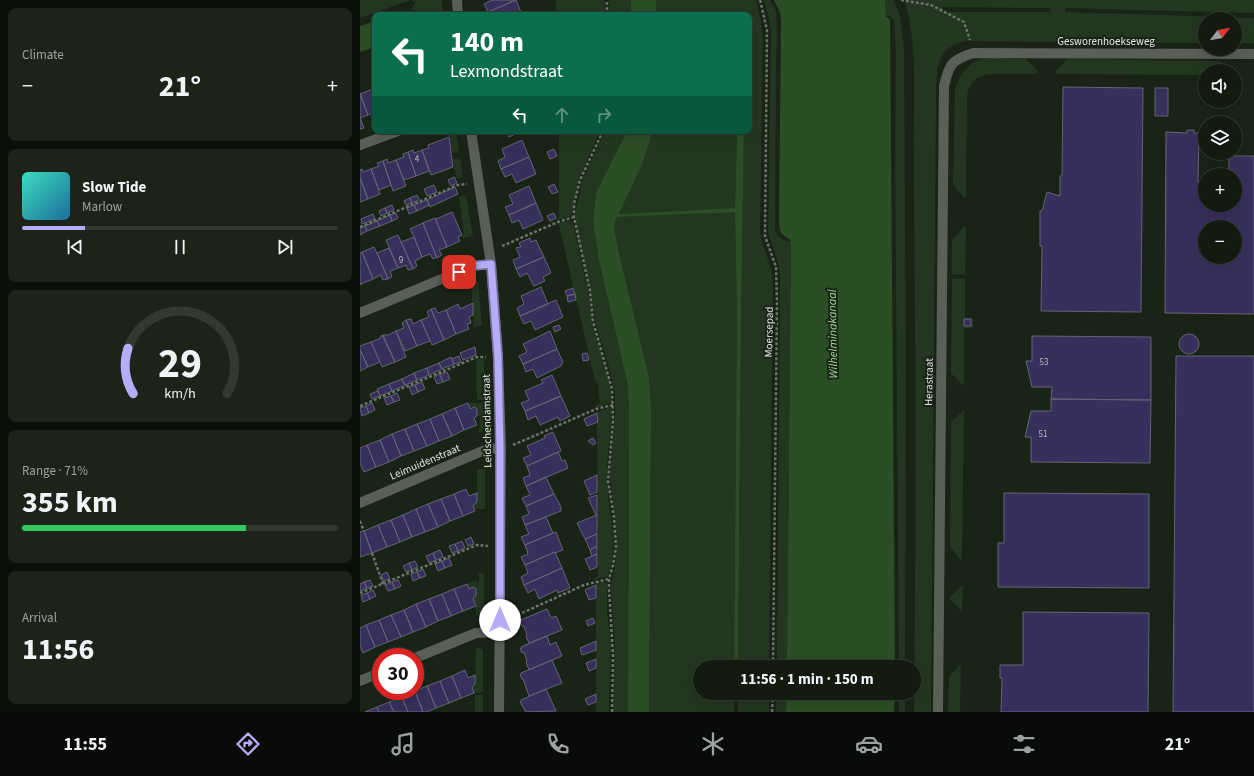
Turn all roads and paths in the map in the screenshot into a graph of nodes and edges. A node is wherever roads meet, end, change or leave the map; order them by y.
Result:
1 (457, 0) edge
2 (607, 0) edge
3 (760, 0) edge
4 (901, 0) edge
5 (458, 12) edge
6 (607, 12) edge
7 (973, 53) junction
8 (1254, 54) edge
9 (960, 57) joint
10 (390, 134) edge
11 (471, 134) edge
12 (602, 134) edge
13 (360, 145) edge
14 (479, 182) junction
15 (574, 217) junction
16 (360, 227) edge
17 (489, 252) junction
18 (491, 264) junction
19 (360, 313) edge
20 (498, 357) junction
21 (613, 405) junction
22 (360, 406) edge
23 (500, 448) junction
24 (360, 503) edge
25 (360, 521) edge
26 (364, 531) dead end
27 (500, 546) junction
28 (372, 553) dead end
29 (609, 579) junction
30 (383, 584) junction
31 (360, 594) edge
32 (500, 620) junction
33 (500, 632) junction
34 (424, 654) edge
35 (773, 660) edge
36 (372, 676) edge
37 (360, 681) edge
38 (773, 700) edge
39 (499, 712) edge
40 (612, 712) edge
41 (772, 712) edge
42 (938, 712) edge

1 - 5 street
2 - 6 path
3 - 35 path, Moersepad
4 - 7 path
7 - 8 street, Gesworenhoekseweg
7 - 9 street, Gesworenhoekseweg
9 - 42 street, Herastraat
10 - 13 street
11 - 14 street, Leidschendamstraat
12 - 15 path
14 - 16 path
14 - 17 street, Leidschendamstraat
15 - 17 path
15 - 21 path
17 - 18 street, Leidschendamstraat
18 - 19 street
18 - 20 street, Leidschendamstraat
20 - 22 path
20 - 23 street, Leidschendamstraat
21 - 23 path
21 - 29 path
23 - 24 street, Leimuidenstraat
23 - 27 street, Leidschendamstraat
25 - 26 path
27 - 30 path
27 - 32 street, Leidschendamstraat
28 - 30 path
29 - 32 path
29 - 40 path
30 - 31 path
32 - 33 street, Leidschendamstraat
33 - 34 street
33 - 39 street, Leidschendamstraat
36 - 37 street
38 - 41 path

